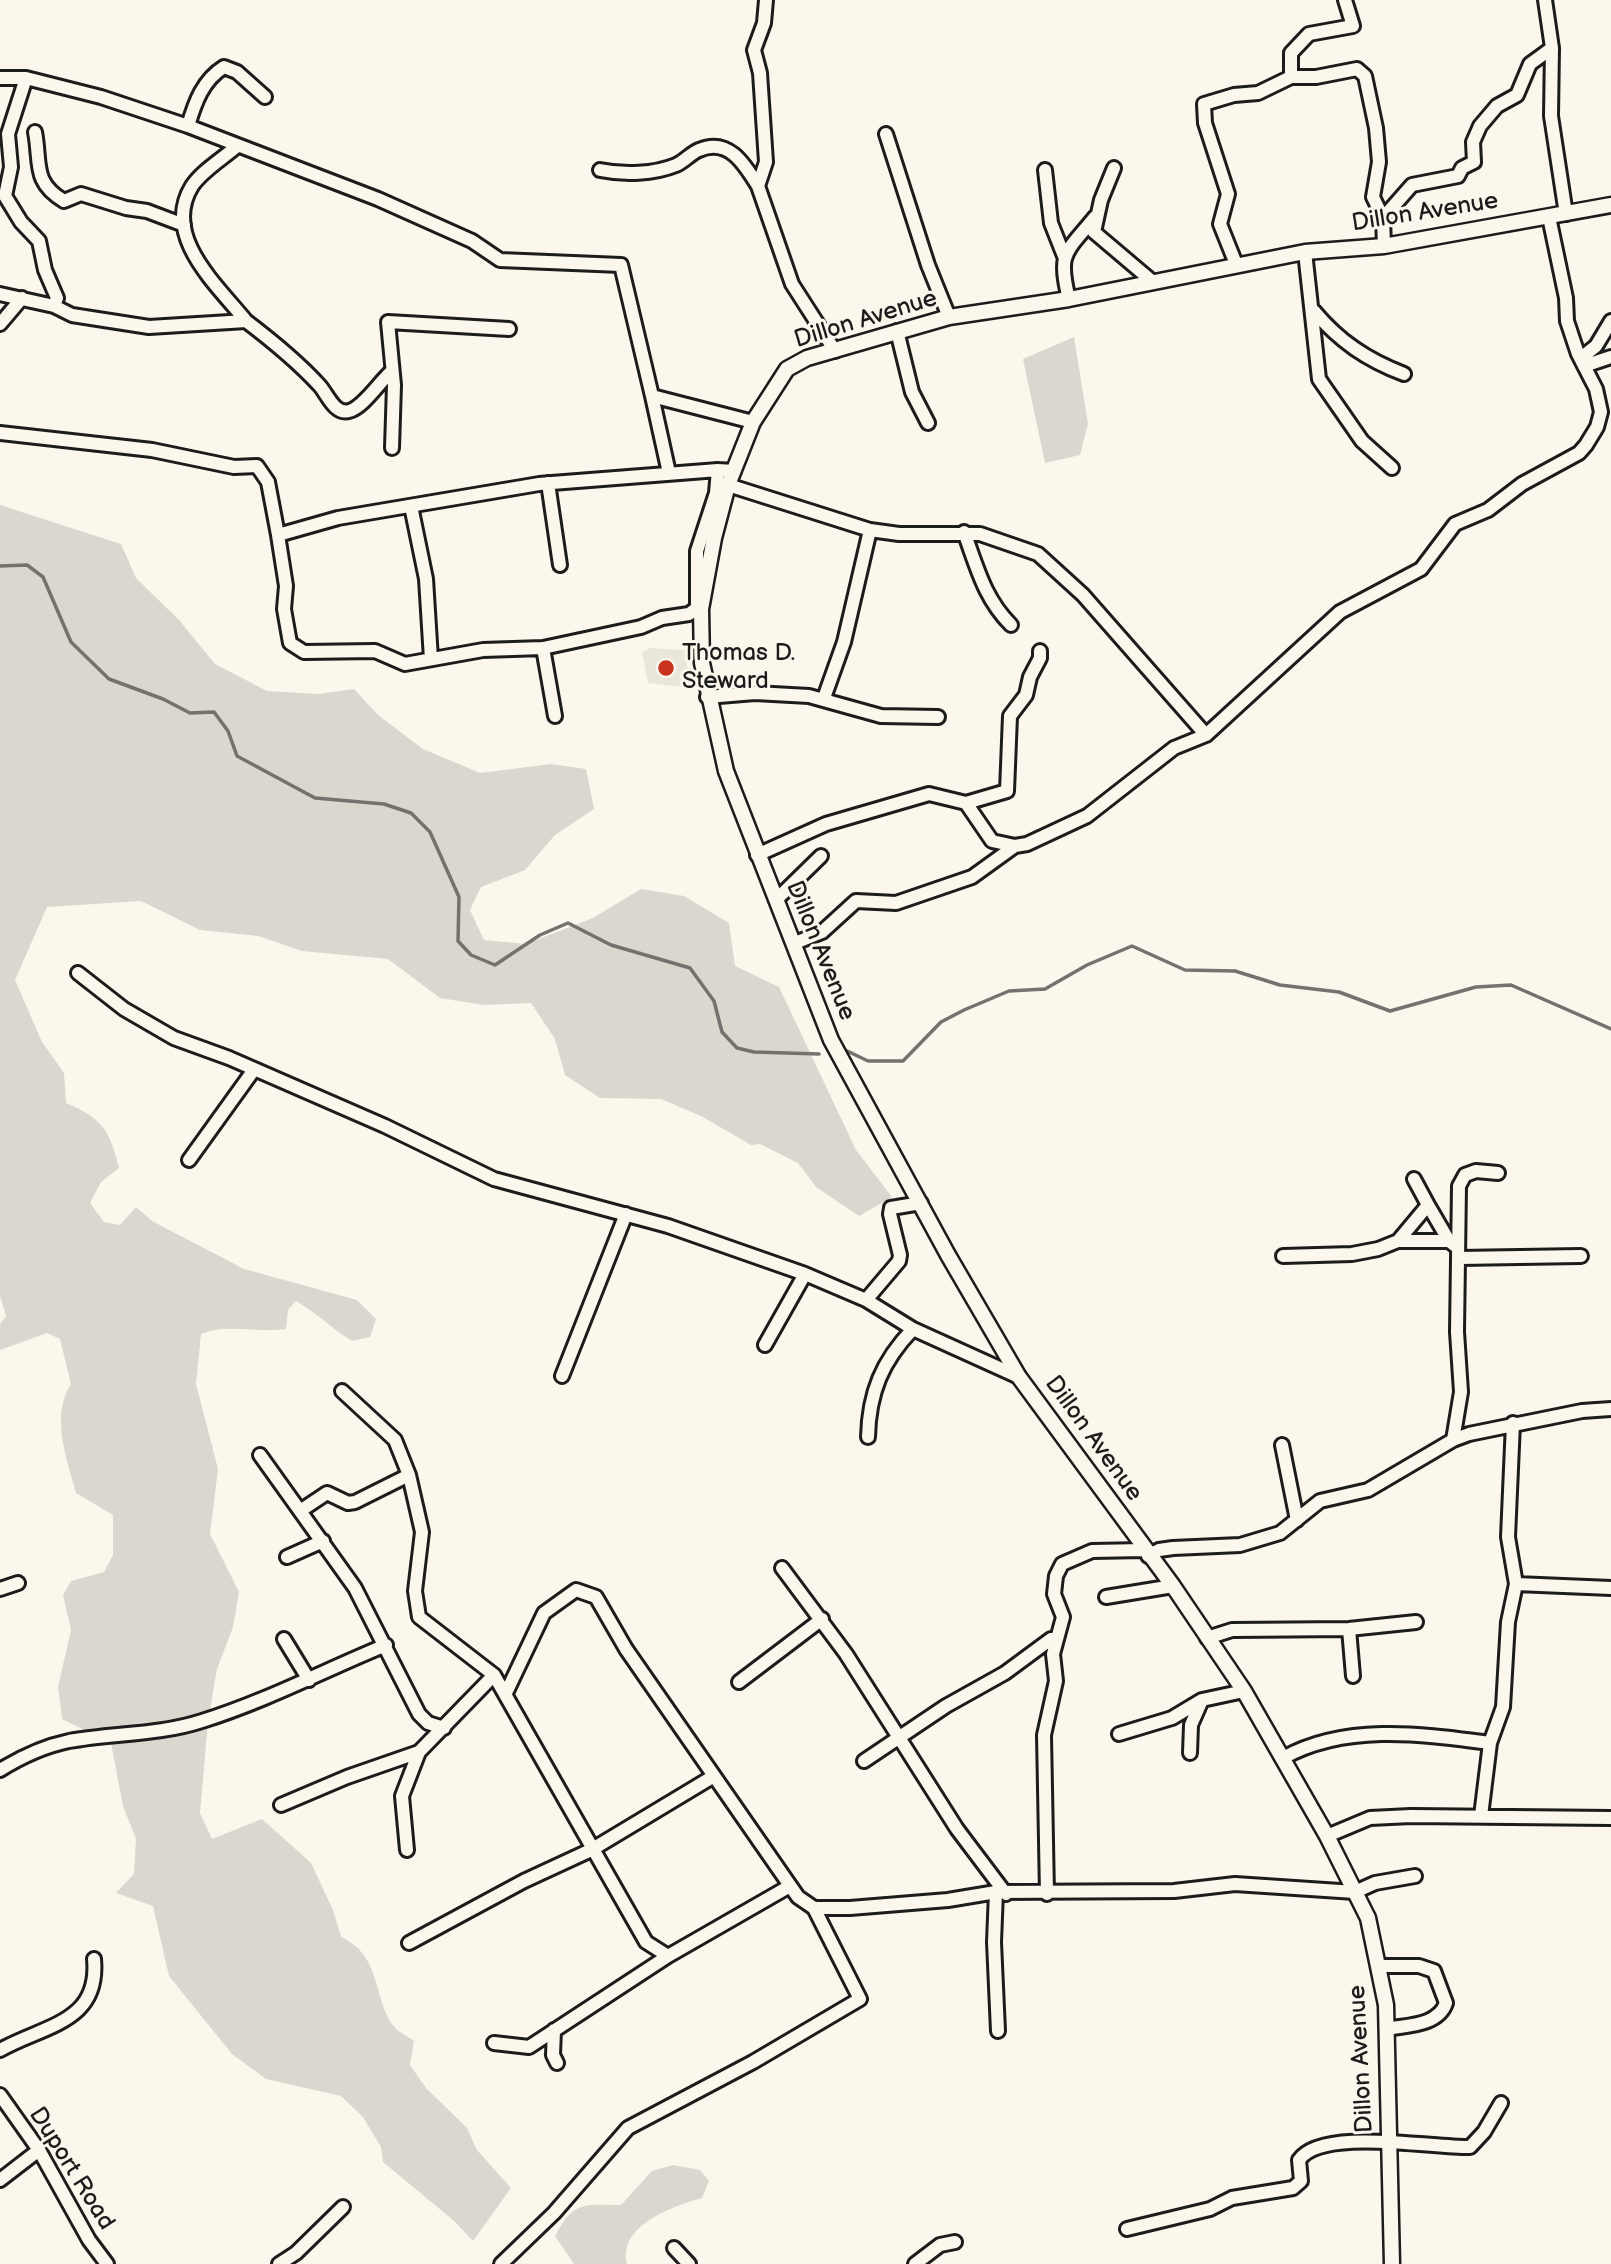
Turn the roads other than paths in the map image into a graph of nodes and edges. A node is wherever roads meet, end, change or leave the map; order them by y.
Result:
1 (766, 0) edge
2 (1345, 0) edge
3 (1545, 0) edge
4 (1552, 48) junction
5 (1290, 77) junction
6 (0, 78) edge
7 (26, 78) junction
8 (265, 97) dead end
9 (188, 126) junction
10 (35, 132) dead end
11 (886, 134) dead end
12 (236, 146) junction
13 (1114, 168) dead end
14 (600, 170) dead end
15 (1045, 170) dead end
16 (758, 186) junction
17 (1611, 205) edge
18 (1097, 215) junction
19 (1566, 215) junction
20 (1549, 217) junction
21 (1383, 218) junction
22 (184, 225) junction
23 (1384, 246) junction
24 (1305, 251) junction
25 (1064, 256) junction
26 (1236, 264) junction
27 (1153, 282) junction
28 (0, 294) edge
29 (23, 298) junction
30 (1069, 299) junction
31 (54, 306) junction
32 (1312, 309) junction
33 (950, 317) junction
34 (1611, 320) edge
35 (246, 321) junction
36 (0, 324) edge
37 (509, 329) dead end
38 (897, 331) junction
39 (835, 351) junction
40 (1611, 357) edge
41 (1583, 362) junction
42 (392, 371) junction
43 (1404, 374) dead end
44 (652, 396) junction
45 (753, 422) junction
46 (928, 423) dead end
47 (0, 433) edge
48 (392, 448) dead end
49 (1392, 468) dead end
50 (718, 470) junction
51 (734, 471) junction
52 (669, 473) junction
53 (548, 483) junction
54 (729, 485) junction
55 (411, 506) junction
56 (870, 530) junction
57 (964, 532) junction
58 (278, 535) junction
59 (560, 565) dead end
60 (1011, 625) dead end
61 (543, 648) junction
62 (1040, 651) dead end
63 (431, 659) junction
64 (707, 697) junction
65 (824, 698) junction
66 (555, 716) dead end
67 (939, 717) dead end
68 (1206, 735) junction
69 (966, 803) junction
70 (1014, 846) junction
71 (757, 855) junction
72 (821, 856) dead end
73 (776, 900) junction
74 (794, 943) junction
75 (78, 973) dead end
76 (253, 1070) junction
77 (189, 1160) dead end
78 (1497, 1172) dead end
79 (1414, 1179) dead end
80 (921, 1203) junction
81 (1427, 1205) junction
82 (626, 1214) junction
83 (1398, 1241) junction
84 (1456, 1249) junction
85 (1283, 1256) dead end
86 (1581, 1256) dead end
87 (805, 1275) junction
88 (866, 1300) junction
89 (913, 1329) junction
90 (765, 1345) dead end
91 (562, 1376) dead end
92 (1019, 1377) junction
93 (342, 1391) dead end
94 (1611, 1409) edge
95 (1513, 1423) junction
96 (869, 1437) dead end
97 (1453, 1440) junction
98 (1282, 1445) dead end
99 (260, 1455) dead end
100 (409, 1475) junction
101 (300, 1511) junction
102 (1297, 1520) junction
103 (323, 1541) junction
104 (1146, 1553) junction
105 (286, 1557) dead end
106 (782, 1568) dead end
107 (18, 1583) dead end
108 (1516, 1584) junction
109 (1173, 1586) junction
110 (1611, 1588) edge
111 (0, 1590) edge
112 (1106, 1597) dead end
113 (822, 1619) junction
114 (1416, 1622) dead end
115 (1349, 1629) junction
116 (1207, 1638) junction
117 (284, 1639) dead end
118 (1056, 1640) junction
119 (386, 1645) junction
120 (494, 1675) junction
121 (1353, 1676) dead end
122 (309, 1680) junction
123 (739, 1682) dead end
124 (1244, 1691) junction
125 (506, 1693) junction
126 (1202, 1700) junction
127 (444, 1728) junction
128 (1119, 1734) dead end
129 (900, 1738) junction
130 (1490, 1743) junction
131 (419, 1752) junction
132 (1190, 1753) dead end
133 (1283, 1758) junction
134 (864, 1761) dead end
135 (0, 1770) edge
136 (714, 1776) junction
137 (281, 1805) dead end
138 (1481, 1816) junction
139 (1611, 1818) edge
140 (1326, 1836) junction
141 (407, 1850) dead end
142 (591, 1850) junction
143 (1415, 1876) dead end
144 (790, 1886) junction
145 (1355, 1892) junction
146 (1001, 1893) junction
147 (1046, 1894) junction
148 (814, 1908) junction
149 (409, 1943) dead end
150 (668, 1956) junction
151 (94, 1959) dead end
152 (1380, 1966) junction
153 (1387, 2029) junction
154 (554, 2030) junction
155 (998, 2031) dead end
156 (494, 2043) dead end
157 (0, 2050) edge
158 (557, 2063) dead end
159 (0, 2095) edge
160 (1501, 2103) dead end
161 (1390, 2140) junction
162 (39, 2150) junction
163 (0, 2180) edge
164 (343, 2207) dead end
165 (1127, 2229) dead end
166 (955, 2242) dead end
167 (674, 2248) dead end
168 (107, 2264) edge
169 (279, 2264) edge
170 (501, 2264) edge
171 (689, 2264) edge
172 (915, 2264) edge
173 (1392, 2264) edge

1 - 16 street
2 - 5 street
3 - 4 street
4 - 19 street
4 - 21 street
5 - 21 street
5 - 26 street
6 - 7 street
7 - 9 street
7 - 31 street
8 - 9 street
9 - 12 street
10 - 22 street
11 - 33 street
12 - 22 street
12 - 44 street
13 - 18 street
14 - 16 street
15 - 25 street
16 - 39 street
17 - 19 street, Dillon Avenue
18 - 25 street
18 - 27 street
19 - 20 street, Dillon Avenue
20 - 23 street, Dillon Avenue
20 - 41 street
21 - 23 street
22 - 35 street
23 - 24 street, Dillon Avenue
24 - 26 street, Dillon Avenue
24 - 32 street
25 - 30 street
26 - 27 street, Dillon Avenue
27 - 30 street, Dillon Avenue
28 - 29 street
29 - 31 street
29 - 36 street
30 - 33 street, Dillon Avenue
31 - 35 street
32 - 43 street
32 - 49 street
33 - 38 street, Dillon Avenue
34 - 41 street
35 - 42 street
37 - 42 street
38 - 39 street, Dillon Avenue
38 - 46 street
39 - 45 street, Dillon Avenue
40 - 41 street
41 - 68 street
42 - 48 street
44 - 45 street
44 - 52 street
45 - 51 street, Dillon Avenue
47 - 58 street
50 - 51 street
50 - 52 street
50 - 61 street
51 - 54 street, Dillon Avenue
52 - 53 street
53 - 55 street
53 - 59 street
54 - 56 street
54 - 64 street, Dillon Avenue
55 - 58 street
55 - 63 street
56 - 57 street
56 - 65 street
57 - 60 street
57 - 68 street
58 - 63 street
61 - 63 street
61 - 66 street
62 - 69 street
64 - 65 street
64 - 71 street, Dillon Avenue
65 - 67 street
68 - 70 street
69 - 70 street
69 - 71 street
70 - 74 street
71 - 73 street, Dillon Avenue
72 - 73 street
73 - 74 street, Dillon Avenue
74 - 80 street, Dillon Avenue
75 - 76 street
76 - 77 street
76 - 82 street
78 - 84 street
79 - 81 street
80 - 88 street
80 - 92 street, Dillon Avenue
81 - 83 street
81 - 84 street
82 - 87 street
82 - 91 street
83 - 84 street
83 - 85 street
84 - 86 street
84 - 97 street
87 - 88 street
87 - 90 street
88 - 89 street
89 - 92 street
89 - 96 street
92 - 104 street, Dillon Avenue
93 - 100 street
94 - 95 street
95 - 97 street
95 - 108 street
97 - 102 street
98 - 102 street
99 - 101 street
100 - 101 street
100 - 120 street
101 - 103 street
102 - 104 street
103 - 105 street
103 - 119 street
104 - 109 street, Dillon Avenue
104 - 118 street
106 - 113 street
107 - 111 street
108 - 110 street
108 - 130 street
109 - 112 street
109 - 116 street, Dillon Avenue
113 - 123 street
113 - 129 street
114 - 115 street
115 - 116 street
115 - 121 street
116 - 124 street, Dillon Avenue
117 - 122 street
118 - 129 street
118 - 147 street
119 - 122 street
119 - 127 street
120 - 125 street
120 - 127 street
122 - 135 street
124 - 126 street
124 - 133 street, Dillon Avenue
125 - 136 street
125 - 142 street
126 - 128 street
126 - 132 street
127 - 131 street
129 - 134 street
129 - 146 street
130 - 133 street
130 - 138 street
131 - 137 street
131 - 141 street
133 - 140 street, Dillon Avenue
136 - 142 street
136 - 144 street
138 - 139 street
138 - 140 street
140 - 145 street, Dillon Avenue
142 - 149 street
142 - 150 street
143 - 145 street
144 - 148 street
144 - 150 street
145 - 147 street
145 - 152 street, Dillon Avenue
146 - 147 street
146 - 148 street
146 - 155 street
148 - 170 street
150 - 154 street
151 - 157 street
152 - 153 street, Dillon Avenue
152 - 153 street
153 - 161 street, Dillon Avenue
154 - 156 street
154 - 158 street
159 - 162 street, Duport Road
160 - 161 street
161 - 165 street
161 - 173 street, Dillon Avenue
162 - 163 street
162 - 168 street, Duport Road
164 - 169 street
166 - 172 street
167 - 171 street

